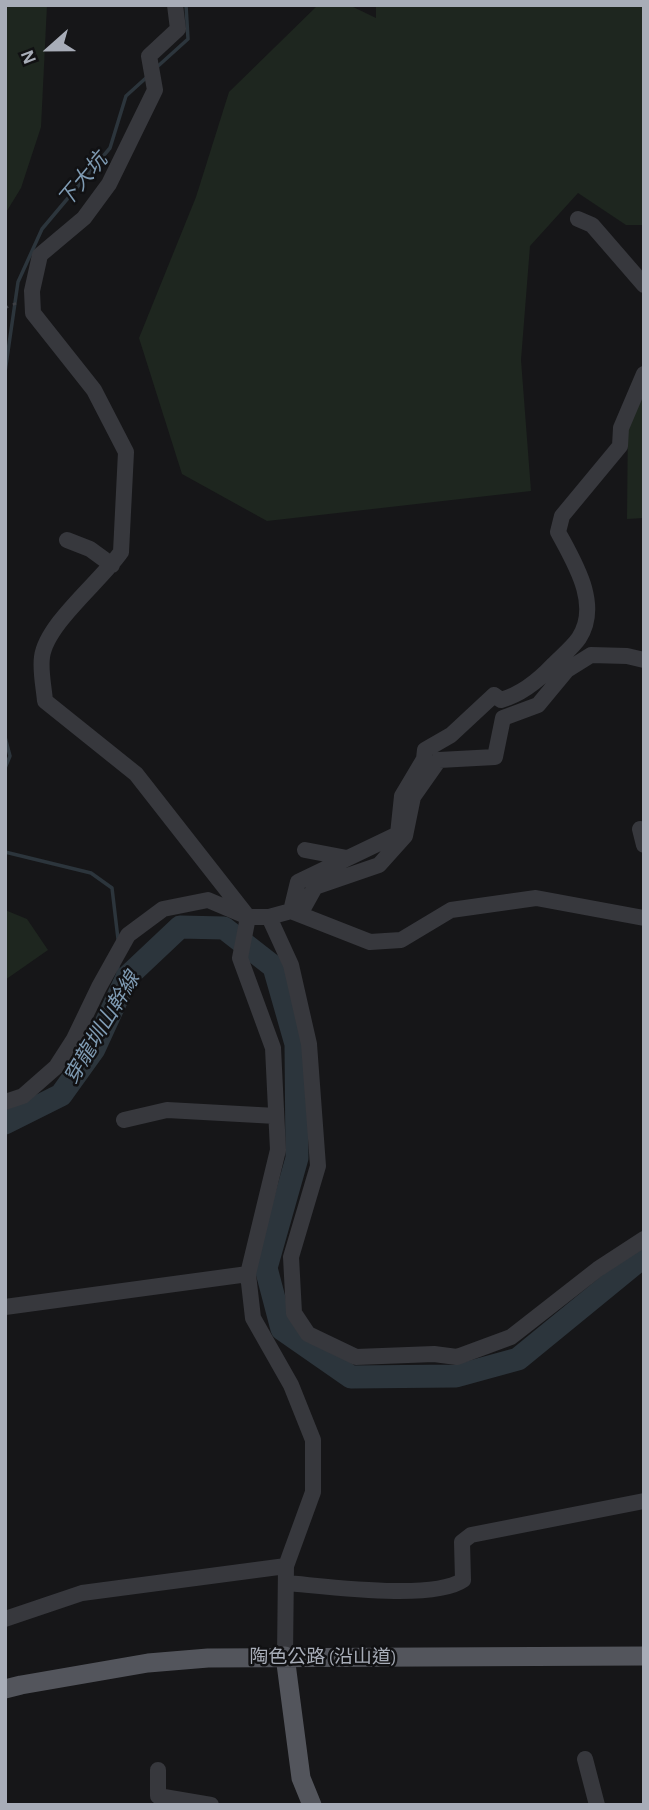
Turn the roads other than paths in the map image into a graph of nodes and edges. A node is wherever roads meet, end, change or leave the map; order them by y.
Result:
1 (175, 5) edge
2 (578, 219) dead end
3 (644, 285) edge
4 (644, 374) edge
5 (66, 540) dead end
6 (112, 565) junction
7 (644, 660) edge
8 (305, 850) dead end
9 (347, 858) junction
10 (296, 913) junction
11 (248, 917) junction
12 (269, 917) junction
13 (644, 918) edge
14 (5, 1102) edge
15 (276, 1116) junction
16 (124, 1120) dead end
17 (644, 1239) edge
18 (248, 1275) junction
19 (5, 1307) edge
20 (644, 1501) edge
21 (286, 1566) junction
22 (286, 1583) junction
23 (5, 1619) edge
24 (285, 1656) junction
25 (644, 1656) edge
26 (5, 1689) edge
27 (585, 1759) dead end
28 (158, 1770) dead end
29 (301, 1778) junction
30 (211, 1805) edge
31 (302, 1805) edge
32 (313, 1805) edge
33 (597, 1805) edge

1 - 6 street
2 - 3 street
4 - 9 street
5 - 6 street
6 - 11 street
7 - 10 street
8 - 9 street
9 - 10 street
10 - 12 street
10 - 13 street
11 - 12 street
11 - 14 street
11 - 15 street
12 - 17 street
15 - 16 street
15 - 18 street
18 - 19 street
18 - 21 street
20 - 22 street
21 - 22 street
21 - 23 street
22 - 24 street
24 - 25 main road, 陶色公路 (沿山道)
24 - 26 main road, 陶色公路 (沿山道)
24 - 29 main road
27 - 33 street
28 - 30 street
29 - 31 street
29 - 32 main road

